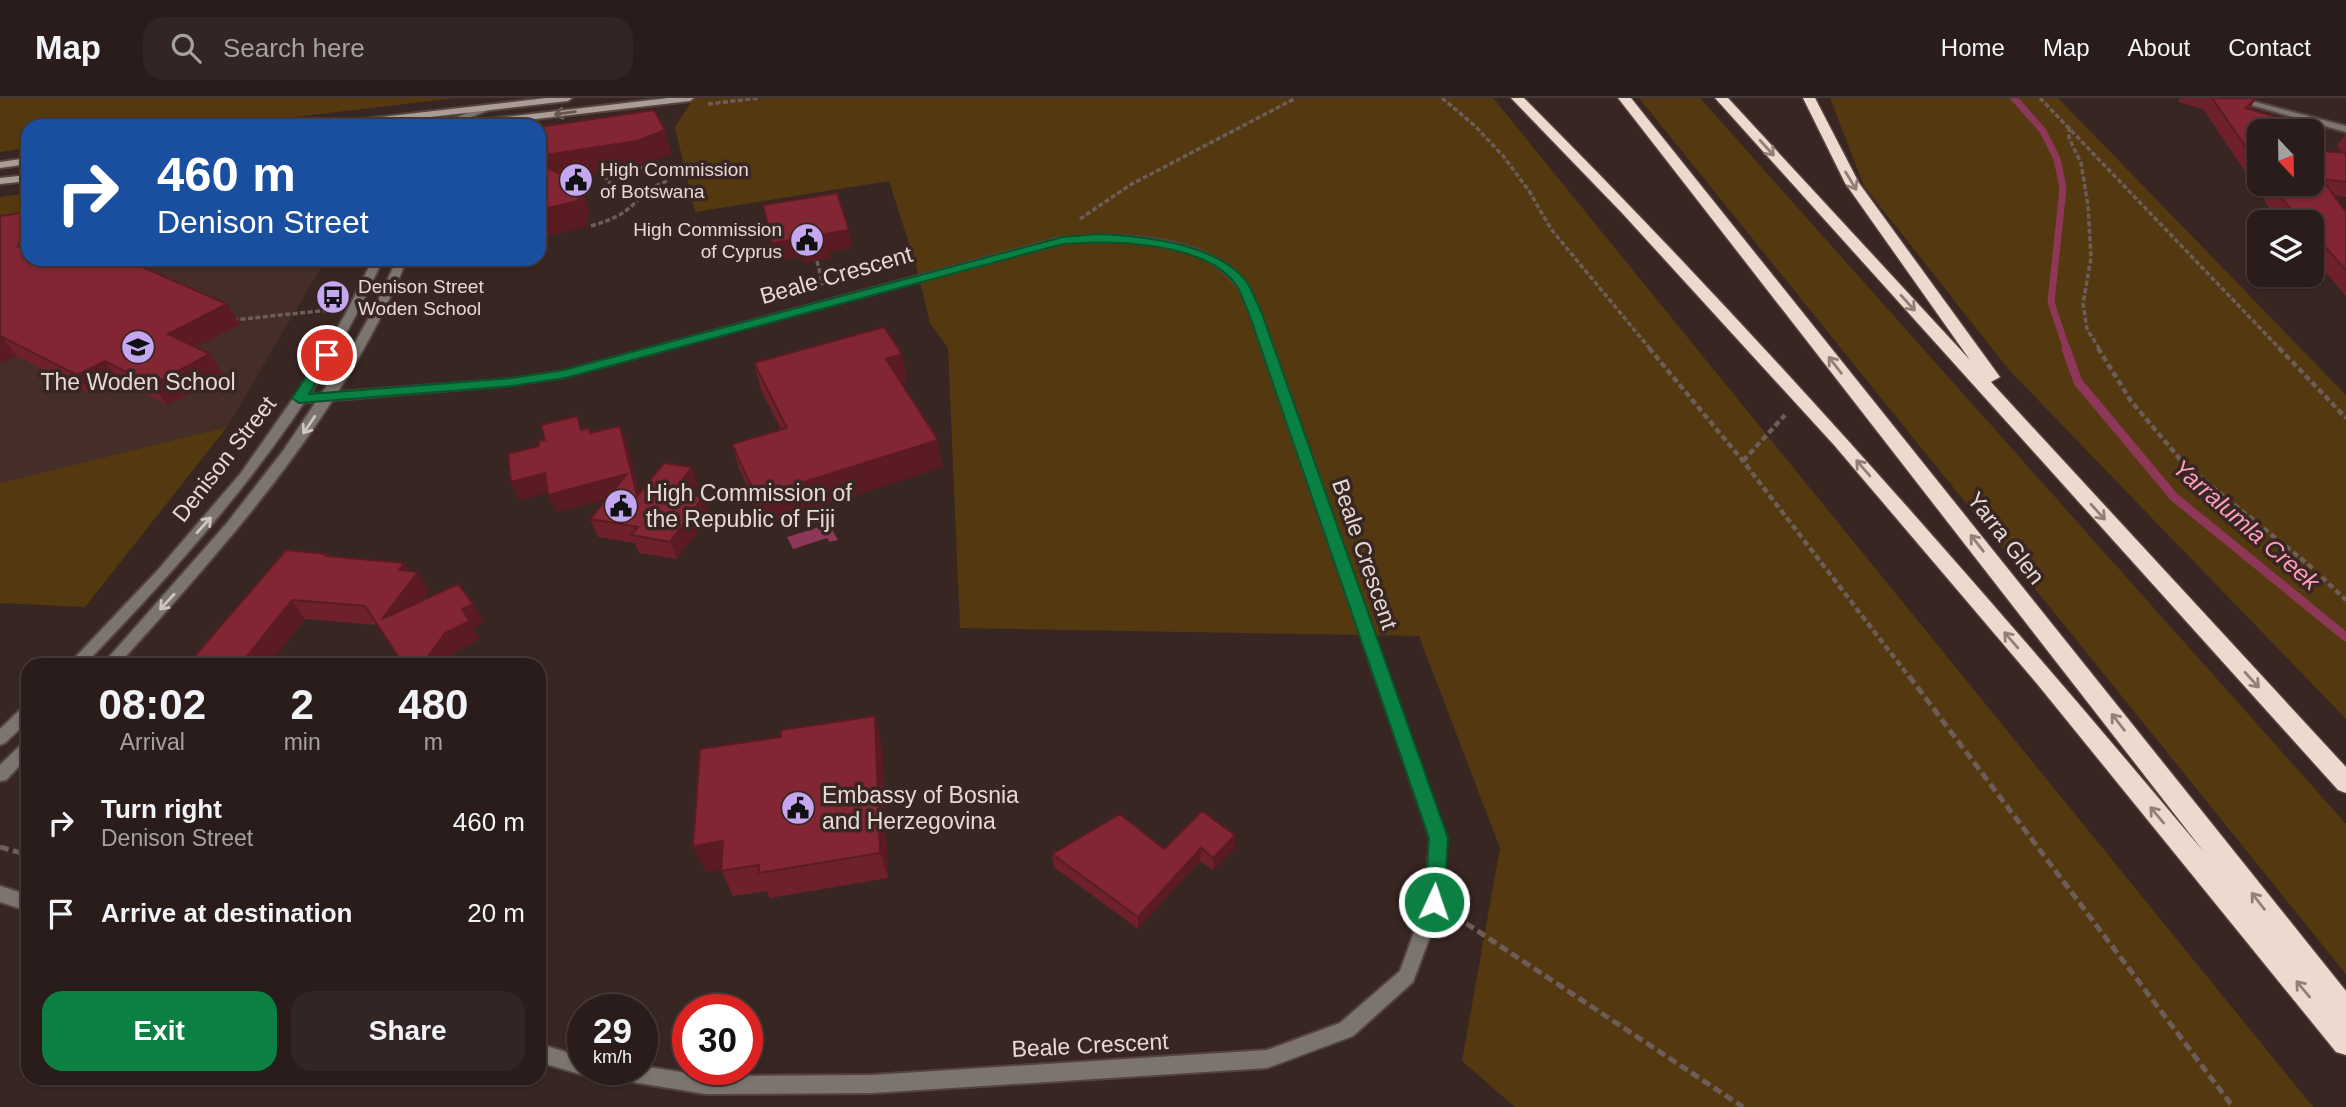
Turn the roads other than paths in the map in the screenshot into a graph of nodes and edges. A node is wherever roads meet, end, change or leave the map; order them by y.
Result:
1 (568, 98) edge
2 (690, 98) edge
3 (1517, 98) edge
4 (1624, 98) edge
5 (1721, 98) edge
6 (1809, 98) edge
7 (2230, 98) edge
8 (486, 108) junction
9 (523, 118) junction
10 (391, 119) edge
11 (458, 119) edge
12 (514, 119) edge
13 (519, 119) edge
14 (2346, 129) edge
15 (21, 163) edge
16 (0, 165) edge
17 (21, 178) edge
18 (0, 181) edge
19 (375, 266) edge
20 (399, 266) edge
21 (327, 397) junction
22 (299, 398) junction
23 (2052, 461) junction
24 (81, 658) edge
25 (115, 658) edge
26 (21, 718) edge
27 (0, 739) edge
28 (21, 754) edge
29 (0, 775) edge
30 (2346, 783) edge
31 (0, 894) edge
32 (21, 901) edge
33 (2346, 1012) edge
34 (2346, 1042) edge
35 (546, 1055) edge
36 (567, 1061) edge
37 (658, 1078) edge

1 - 8 main road
2 -> 9 main road
34 -> 3 highway
33 -> 4 highway, Yarra Glen
5 -> 23 highway
6 -> 23 highway
7 - 14 street
8 - 10 main road
8 - 11 street
9 - 12 main road
9 - 13 main road
15 - 16 main road
17 - 18 main road
19 - 22 street, Denison Street
20 - 21 street, Denison Street
21 - 22 street, Beale Crescent
21 -> 25 street, Denison Street
21 - 37 street, Beale Crescent
24 -> 22 street, Denison Street
23 -> 30 highway
26 - 27 street
28 - 29 street
31 - 32 street
35 - 36 street

